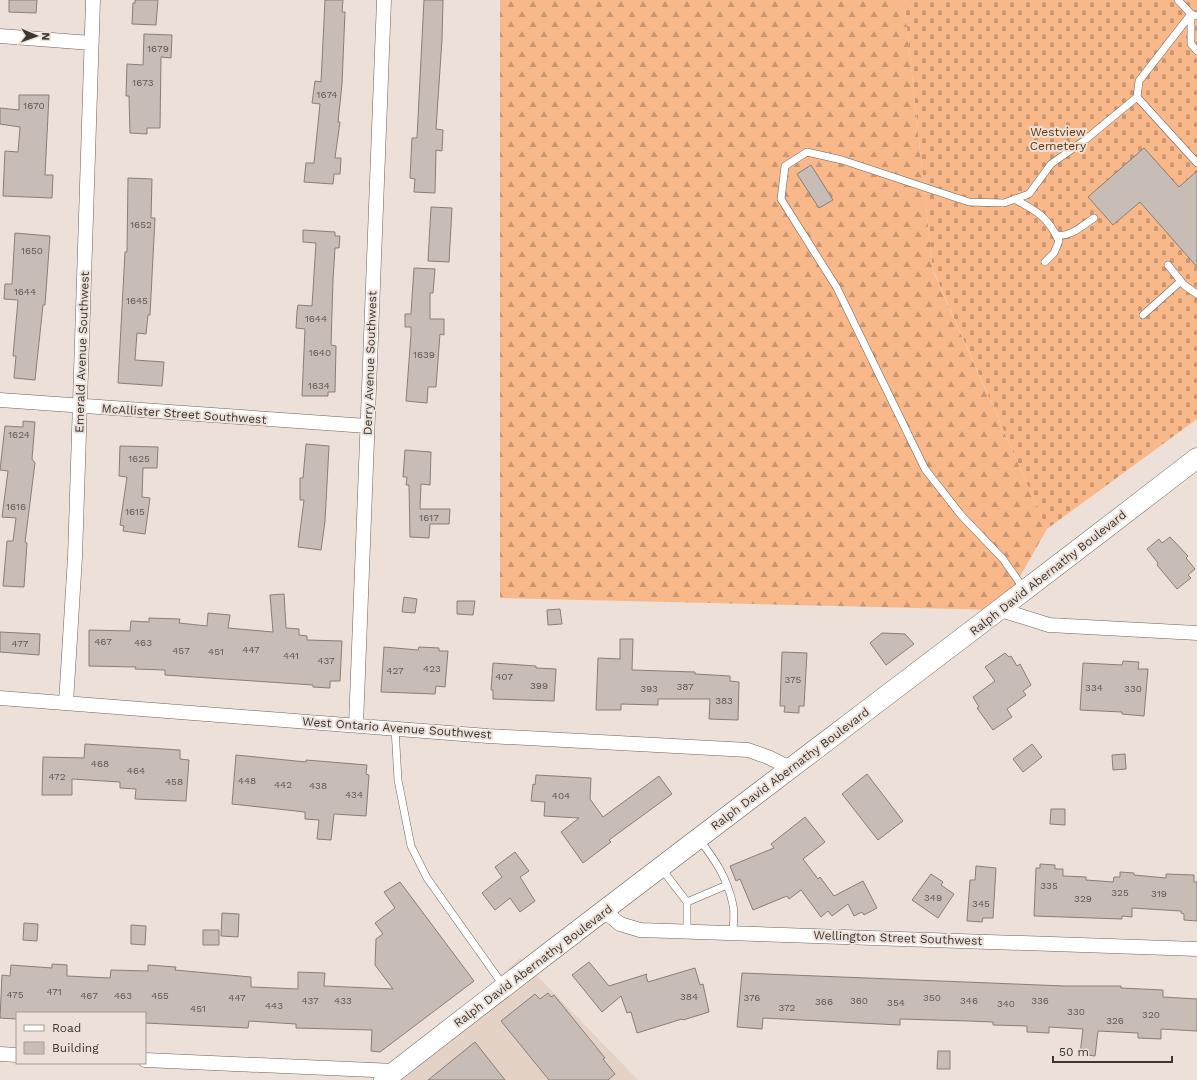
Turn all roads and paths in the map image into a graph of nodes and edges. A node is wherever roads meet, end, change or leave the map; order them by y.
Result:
1 (93, 0) edge
2 (384, 0) edge
3 (1178, 0) edge
4 (1194, 15) edge
5 (0, 36) edge
6 (91, 43) junction
7 (1197, 51) edge
8 (1137, 97) junction
9 (1197, 163) edge
10 (1014, 199) junction
11 (1094, 218) dead end
12 (1056, 235) junction
13 (1045, 262) dead end
14 (1168, 266) dead end
15 (1181, 281) junction
16 (1197, 294) edge
17 (1143, 314) dead end
18 (0, 400) edge
19 (80, 407) junction
20 (367, 426) junction
21 (1197, 458) edge
22 (1026, 591) junction
23 (1001, 610) junction
24 (1197, 633) edge
25 (0, 698) edge
26 (66, 703) junction
27 (356, 725) junction
28 (395, 728) junction
29 (790, 768) junction
30 (699, 838) junction
31 (661, 868) junction
32 (727, 885) junction
33 (687, 902) junction
34 (604, 911) junction
35 (687, 931) junction
36 (733, 933) junction
37 (1197, 949) edge
38 (504, 987) junction
39 (0, 1054) edge
40 (16, 1055) edge
41 (146, 1060) edge
42 (389, 1076) edge

1 - 6 street, Emerald Avenue Southwest
2 - 20 street, Derry Avenue Southwest
3 - 4 lane
4 - 7 lane
4 - 8 lane
5 - 6 street
6 - 19 street, Emerald Avenue Southwest
8 - 9 lane
8 - 10 lane
10 - 12 lane
10 - 22 lane
11 - 12 lane
12 - 13 lane
14 - 15 lane
15 - 16 lane
15 - 17 lane
18 - 19 street, McAllister Street Southwest
19 - 20 street, McAllister Street Southwest
19 - 26 street, Emerald Avenue Southwest
20 - 27 street, Derry Avenue Southwest
21 - 22 main road, Ralph David Abernathy Boulevard
22 - 23 main road, Ralph David Abernathy Boulevard
23 - 24 street
23 - 29 main road, Ralph David Abernathy Boulevard
25 - 26 street, West Ontario Avenue Southwest
26 - 27 street, West Ontario Avenue Southwest
27 - 28 street, West Ontario Avenue Southwest
28 - 29 street, West Ontario Avenue Southwest
28 - 38 lane
29 - 30 main road, Ralph David Abernathy Boulevard
30 - 31 main road, Ralph David Abernathy Boulevard
30 - 32 lane
31 - 33 lane
31 - 34 main road, Ralph David Abernathy Boulevard
32 - 33 lane
32 - 36 lane
33 - 35 lane
34 - 35 street, Wellington Street Southwest
34 - 38 main road, Ralph David Abernathy Boulevard
35 - 36 street, Wellington Street Southwest
36 - 37 street, Wellington Street Southwest
38 - 42 main road, Ralph David Abernathy Boulevard
39 - 40 street
41 - 42 street

